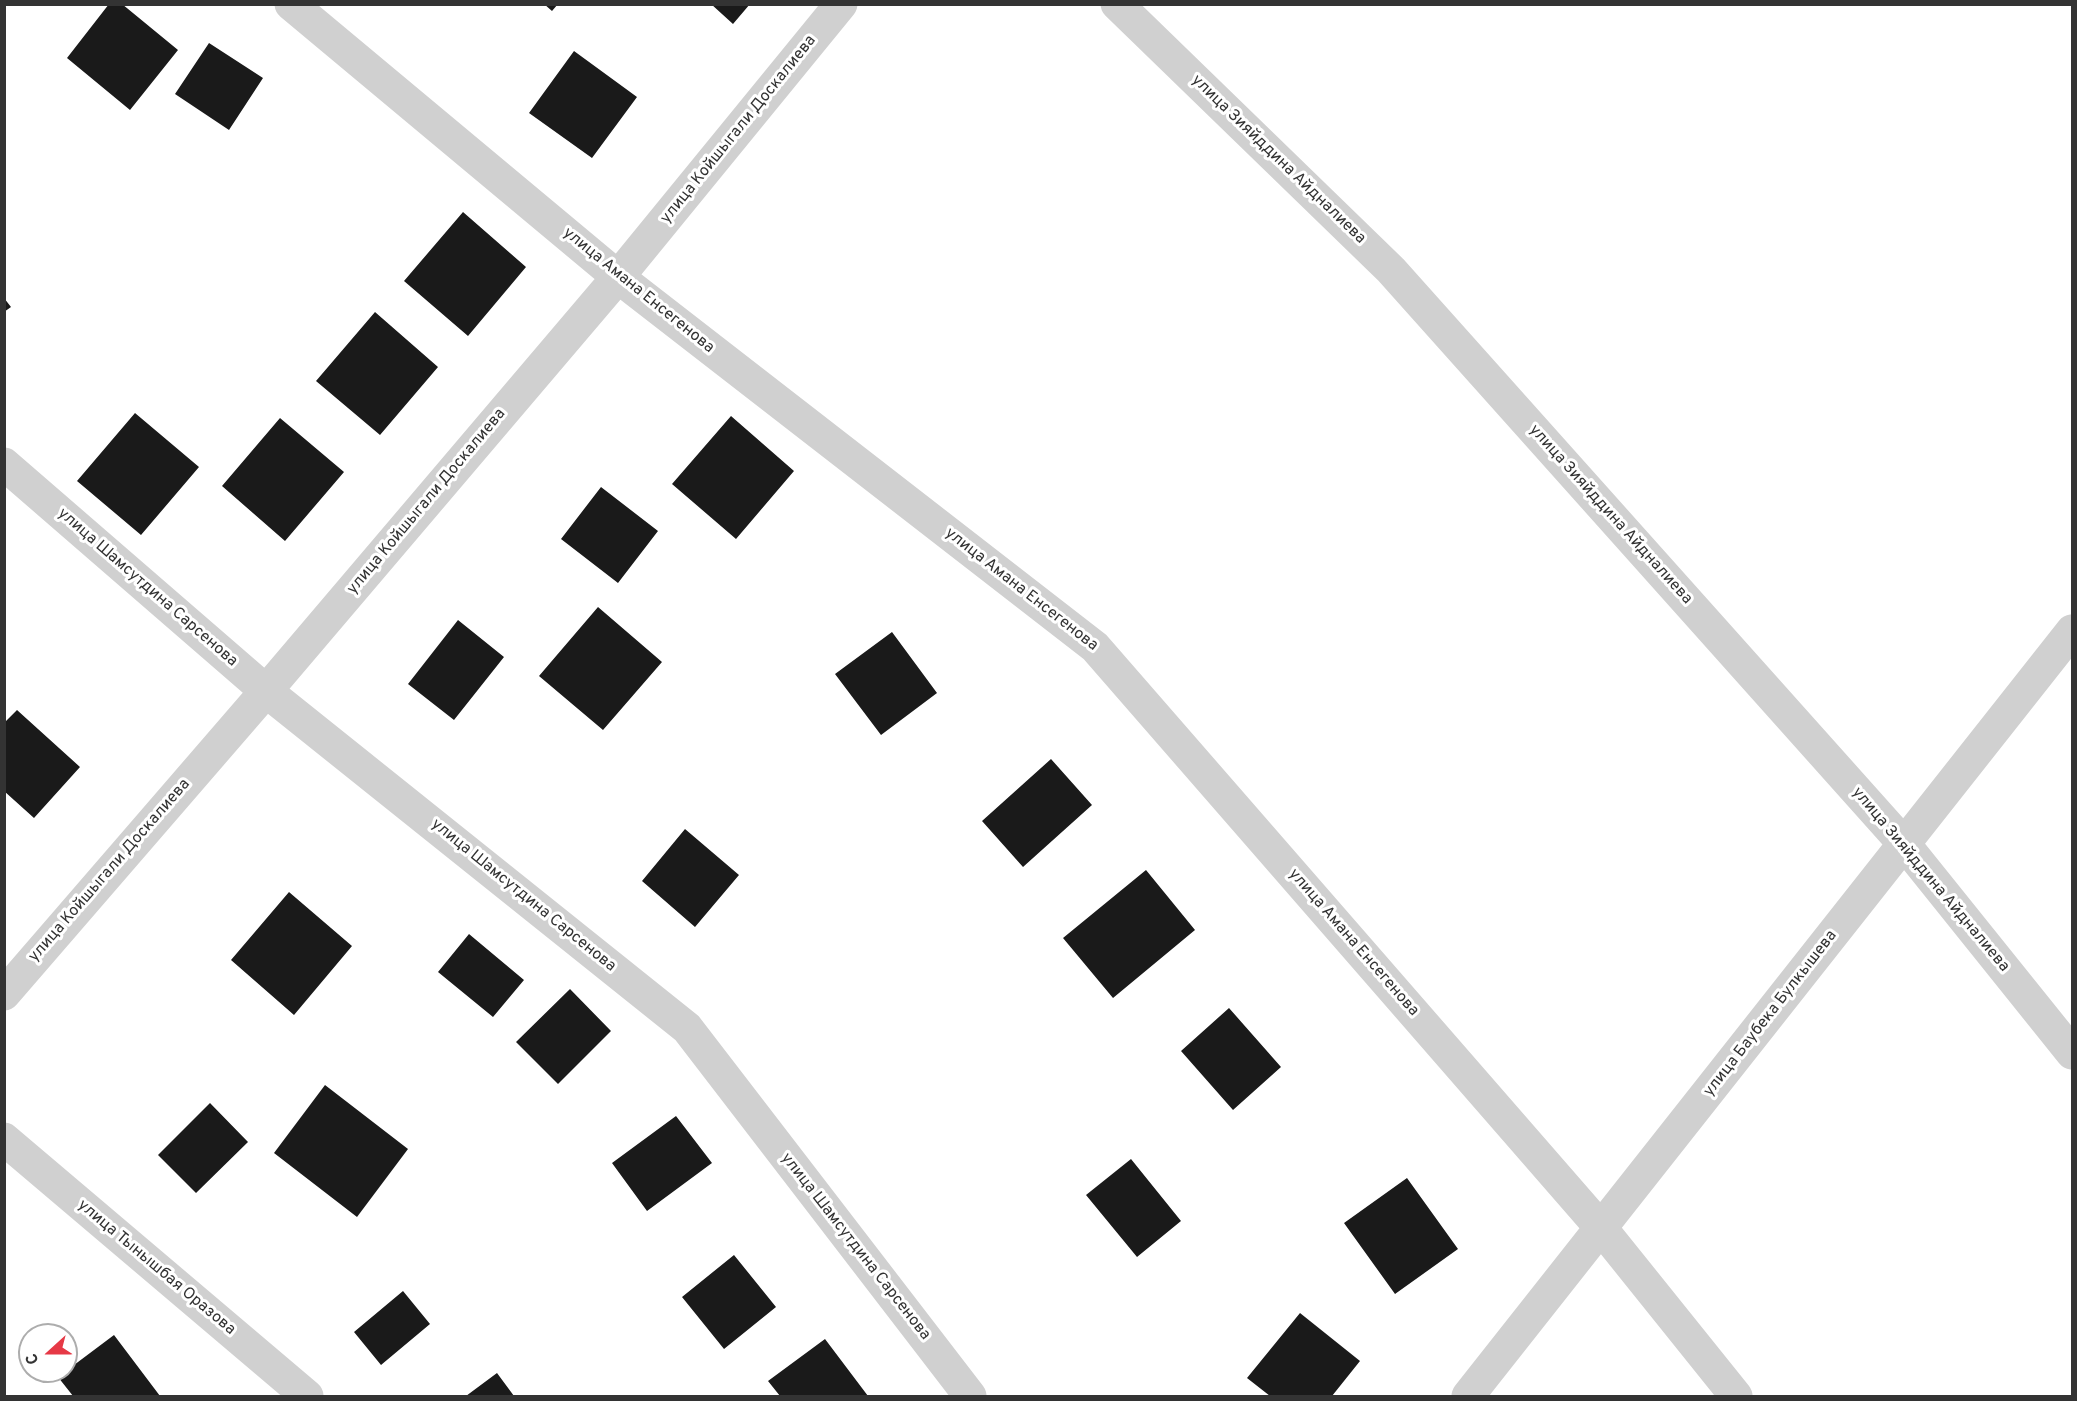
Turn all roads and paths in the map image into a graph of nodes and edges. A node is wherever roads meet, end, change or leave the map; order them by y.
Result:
1 (291, 4) edge
2 (841, 4) edge
3 (1117, 4) edge
4 (618, 277) junction
5 (4, 464) edge
6 (2073, 631) edge
7 (266, 691) junction
8 (1905, 845) junction
9 (4, 994) edge
10 (2073, 1053) edge
11 (4, 1139) edge
12 (1601, 1228) junction
13 (307, 1396) edge
14 (970, 1396) edge
15 (1468, 1396) edge
16 (1736, 1396) edge

1 - 4 street, улица Амана Енсегенова
2 - 4 street, улица Койшыгали Доскалиева
3 - 8 street, улица Зияйддина Айдналиева
4 - 7 street, улица Койшыгали Доскалиева
4 - 12 street, улица Амана Енсегенова
5 - 7 street, улица Шамсутдина Сарсенова
6 - 8 street, улица Баубека Булкышева
7 - 9 street, улица Койшыгали Доскалиева
7 - 14 street, улица Шамсутдина Сарсенова
8 - 10 street, улица Зияйддина Айдналиева
8 - 12 street, улица Баубека Булкышева
11 - 13 street, улица Тынышбая Оразова
12 - 15 street, улица Баубека Булкышева
12 - 16 street, улица Амана Енсегенова

